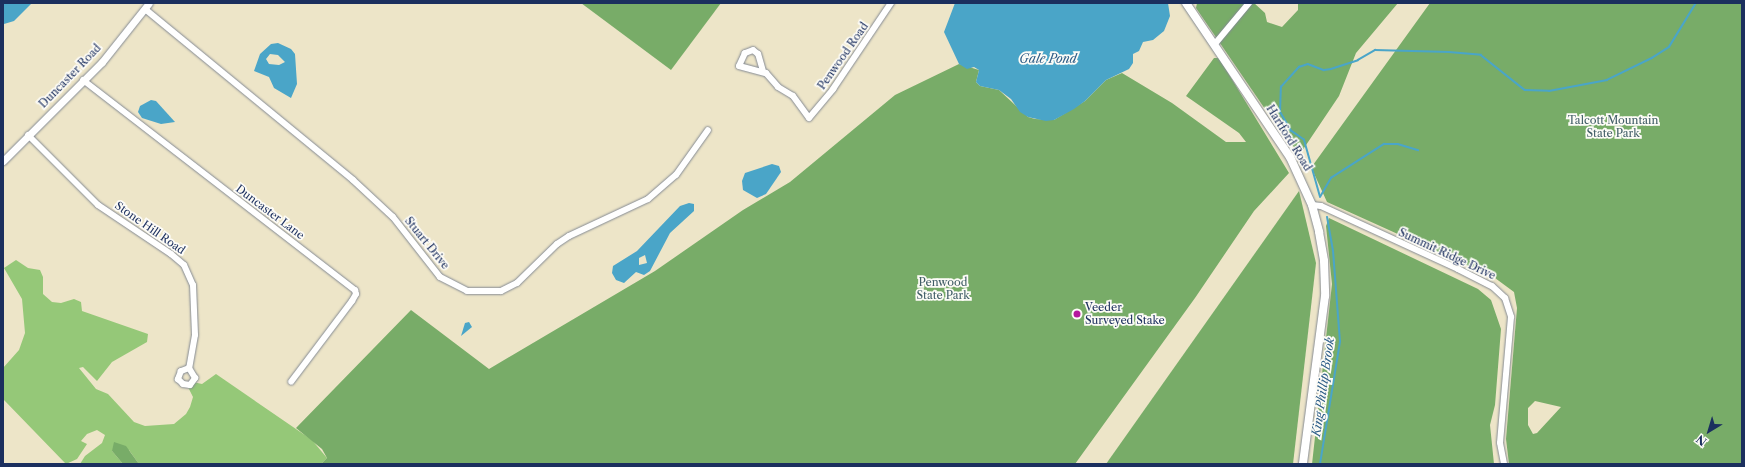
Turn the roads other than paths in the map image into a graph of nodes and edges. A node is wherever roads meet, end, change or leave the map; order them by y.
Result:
1 (891, 3) edge
2 (1249, 3) edge
3 (1188, 5) edge
4 (147, 6) edge
5 (1214, 45) junction
6 (763, 71) dead end
7 (83, 80) junction
8 (708, 130) dead end
9 (28, 135) junction
10 (3, 161) edge
11 (1312, 205) junction
12 (189, 368) dead end
13 (291, 382) dead end
14 (1303, 464) edge
15 (1504, 464) edge

1 - 6 street, Penwood Road
2 - 5 street
3 - 5 main road, Hartford Road
4 - 7 street, Duncaster Road
4 - 8 street, Stuart Drive
5 - 11 main road, Hartford Road
7 - 9 street, Duncaster Road
7 - 13 street, Duncaster Lane
9 - 10 street, Duncaster Road
9 - 12 street, Stone Hill Road
11 - 14 main road, Hartford Road
11 - 15 street, Summit Ridge Drive

